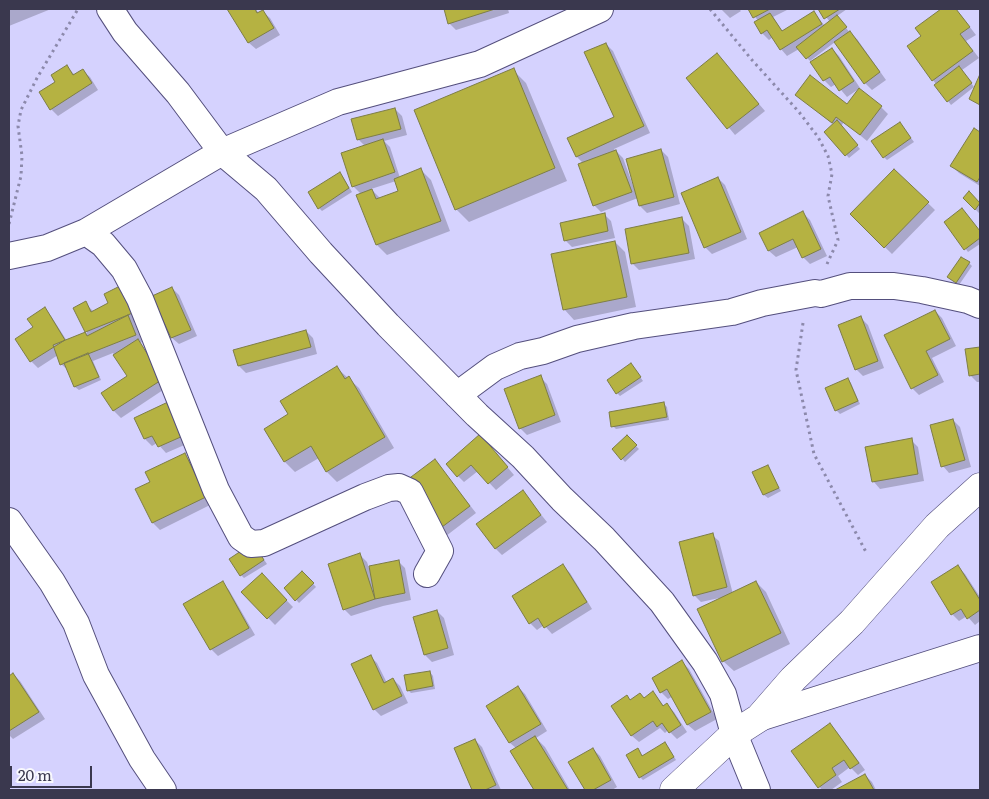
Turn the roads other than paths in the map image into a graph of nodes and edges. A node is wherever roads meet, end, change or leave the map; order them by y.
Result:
1 (110, 9) edge
2 (600, 9) edge
3 (222, 152) junction
4 (86, 232) junction
5 (9, 256) edge
6 (980, 305) edge
7 (458, 395) junction
8 (980, 487) edge
9 (9, 521) edge
10 (427, 574) dead end
11 (980, 648) edge
12 (758, 718) junction
13 (734, 734) junction
14 (163, 790) edge
15 (674, 790) edge
16 (757, 790) edge

1 - 3 street
2 - 3 street
3 - 4 street
3 - 7 street
4 - 5 street
4 - 10 street
6 - 7 street
7 - 13 street
8 - 12 main road
9 - 14 street
11 - 12 street
12 - 13 main road
13 - 15 main road
13 - 16 street

